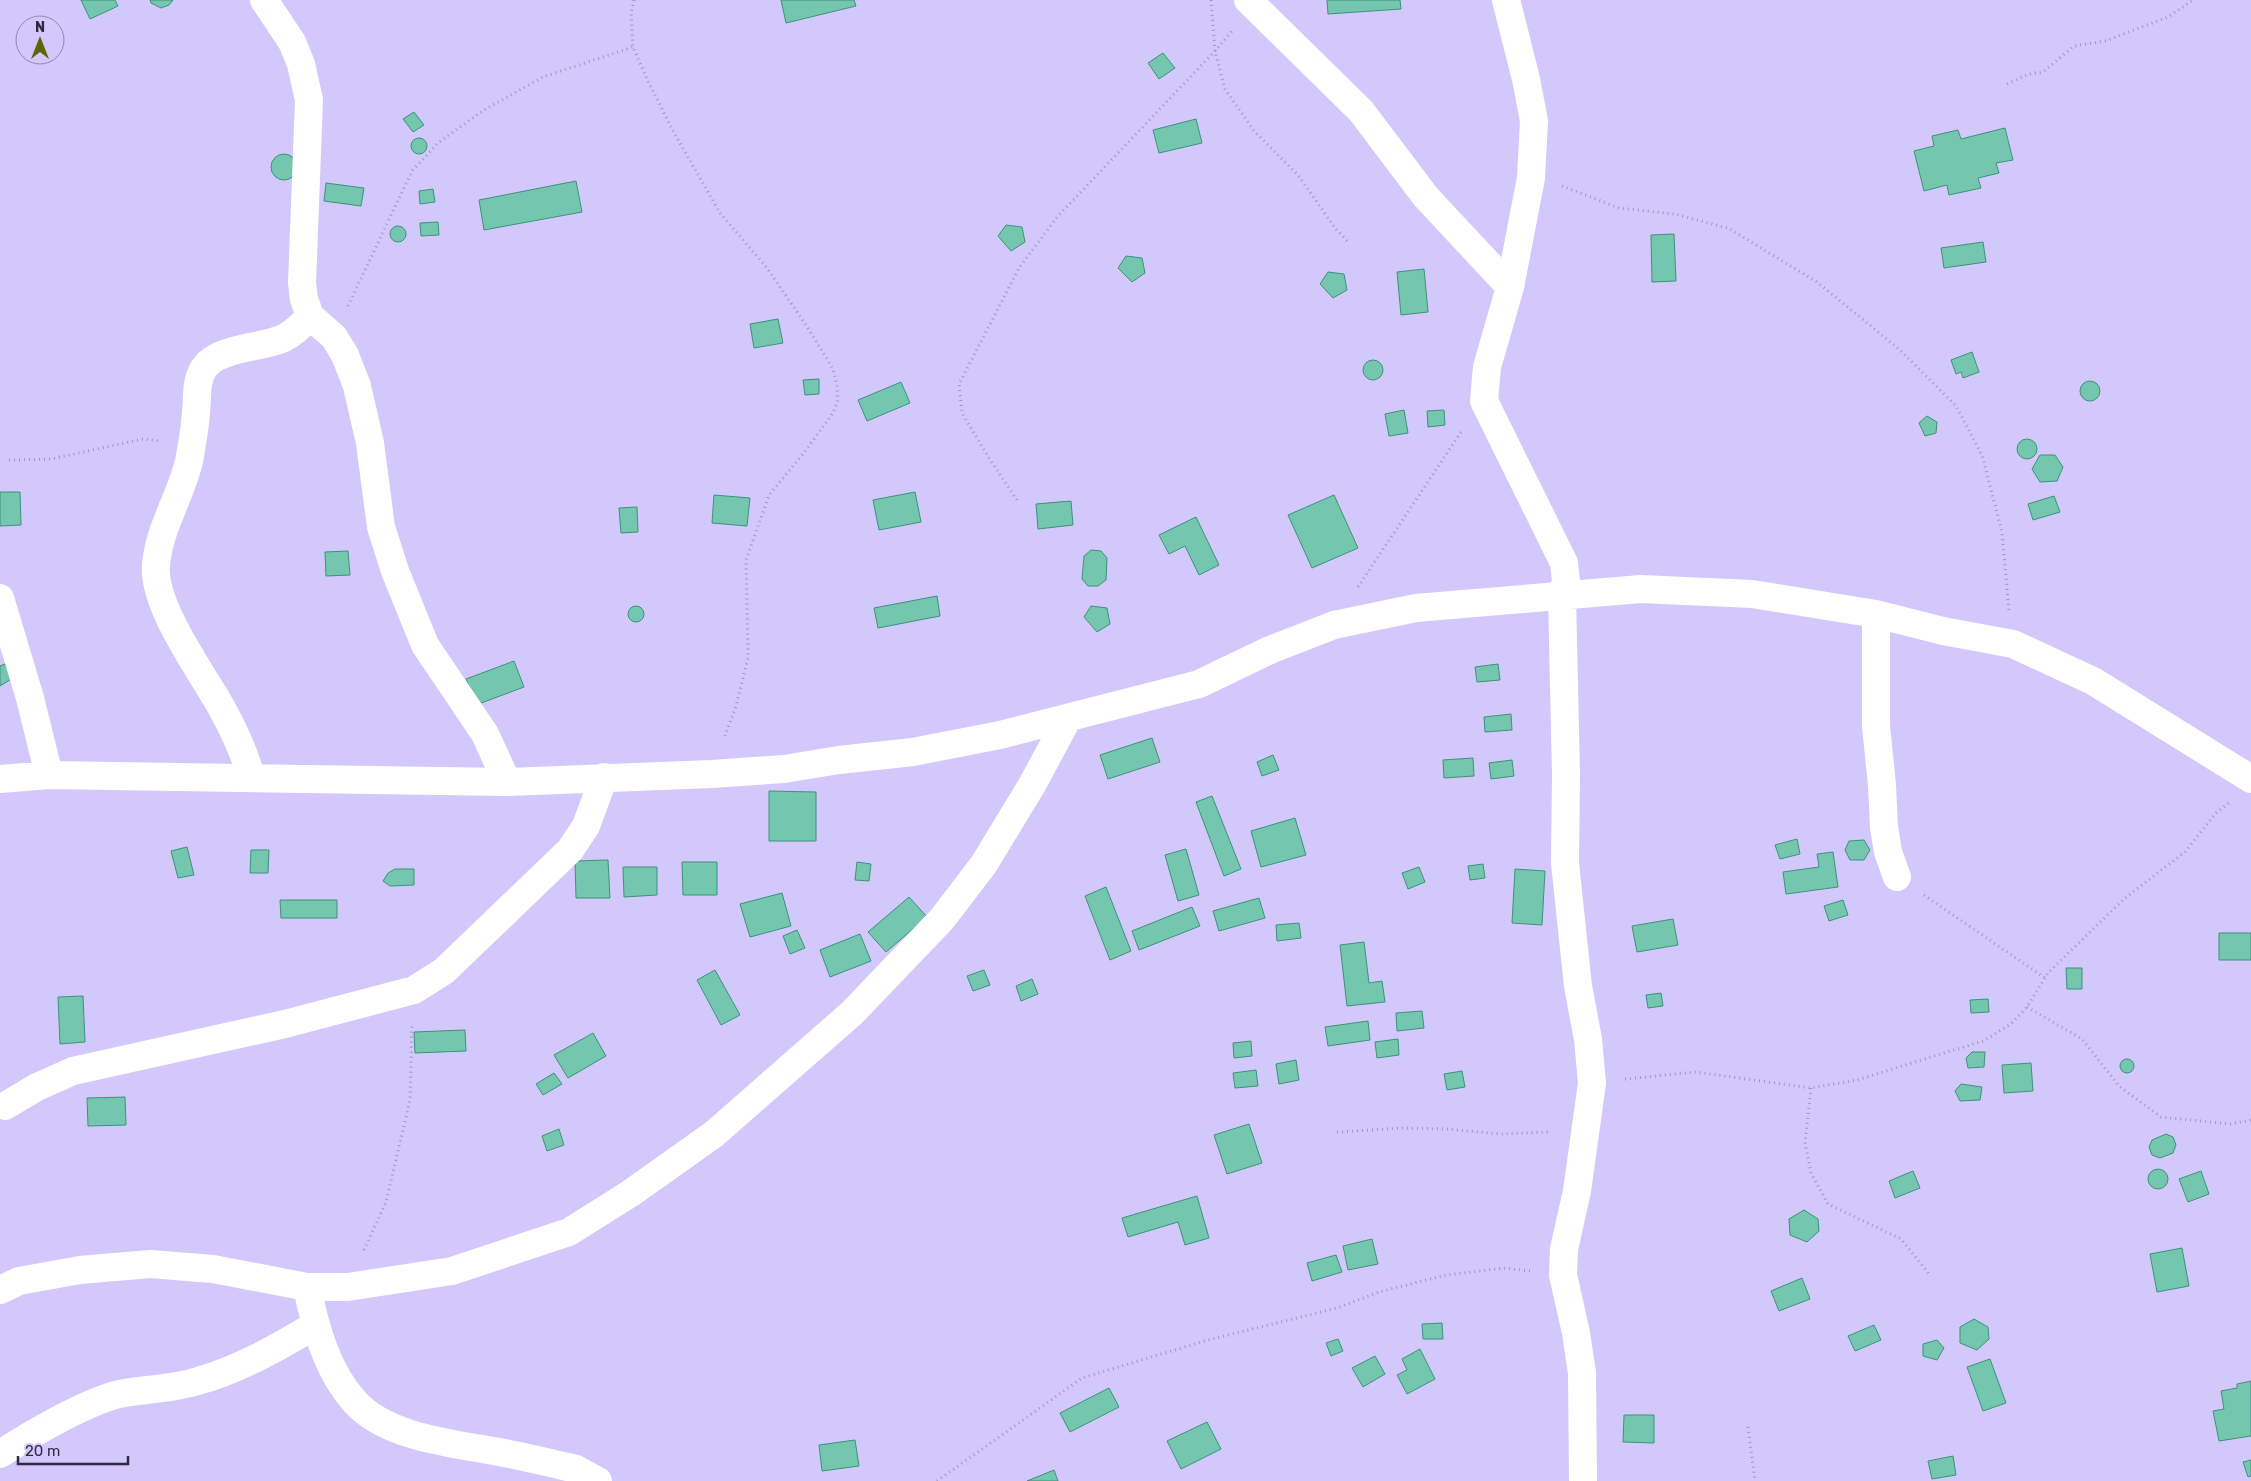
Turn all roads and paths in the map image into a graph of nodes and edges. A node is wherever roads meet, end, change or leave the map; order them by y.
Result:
1 (264, 0) edge
2 (634, 0) edge
3 (1211, 0) edge
4 (1506, 0) edge
5 (2193, 0) edge
6 (1251, 3) edge
7 (633, 47) junction
8 (1215, 51) junction
9 (2007, 84) dead end
10 (1531, 178) junction
11 (1349, 243) dead end
12 (1510, 287) junction
13 (310, 316) junction
14 (334, 337) junction
15 (1484, 401) junction
16 (192, 444) junction
17 (10, 460) dead end
18 (1017, 500) dead end
19 (1562, 596) junction
20 (0, 598) edge
21 (1876, 614) junction
22 (1334, 625) junction
23 (2013, 644) junction
24 (1068, 718) junction
25 (712, 774) junction
26 (49, 775) junction
27 (251, 777) junction
28 (604, 777) junction
29 (2251, 778) edge
30 (0, 779) edge
31 (507, 782) junction
32 (2230, 802) dead end
33 (1897, 877) joint
34 (2045, 978) junction
35 (414, 990) junction
36 (2027, 1007) junction
37 (1592, 1083) junction
38 (1812, 1088) junction
39 (5, 1106) dead end
40 (2251, 1120) edge
41 (1337, 1132) dead end
42 (1584, 1134) junction
43 (1929, 1274) dead end
44 (1563, 1275) junction
45 (307, 1287) junction
46 (348, 1287) junction
47 (0, 1290) edge
48 (315, 1325) junction
49 (1748, 1427) dead end
50 (0, 1454) edge
51 (598, 1481) edge
52 (937, 1481) edge
53 (1583, 1481) edge
54 (1755, 1481) edge

1 - 13 street
2 - 7 path
3 - 8 path
4 - 10 street
5 - 9 path
6 - 8 path
6 - 12 street
7 - 14 path
7 - 25 path
8 - 11 path
8 - 18 path
10 - 12 street
10 - 23 path
12 - 15 street
13 - 14 street
13 - 16 street
14 - 31 street
15 - 19 street
15 - 22 path
16 - 17 path
16 - 27 street
19 - 21 street
19 - 22 street
19 - 37 street
20 - 26 street
21 - 23 street
21 - 33 street
22 - 24 street
23 - 29 street
24 - 25 street
24 - 46 street
25 - 28 street
26 - 27 street
26 - 30 street
27 - 31 street
28 - 31 street
28 - 35 street
32 - 34 path
33 - 34 path
34 - 36 path
35 - 39 street
35 - 46 path
36 - 38 path
36 - 40 path
37 - 38 path
37 - 42 street
38 - 43 path
41 - 42 path
42 - 44 street
44 - 52 path
44 - 53 street
45 - 46 street
45 - 47 street
45 - 48 street
48 - 50 street
48 - 51 street
49 - 54 path

